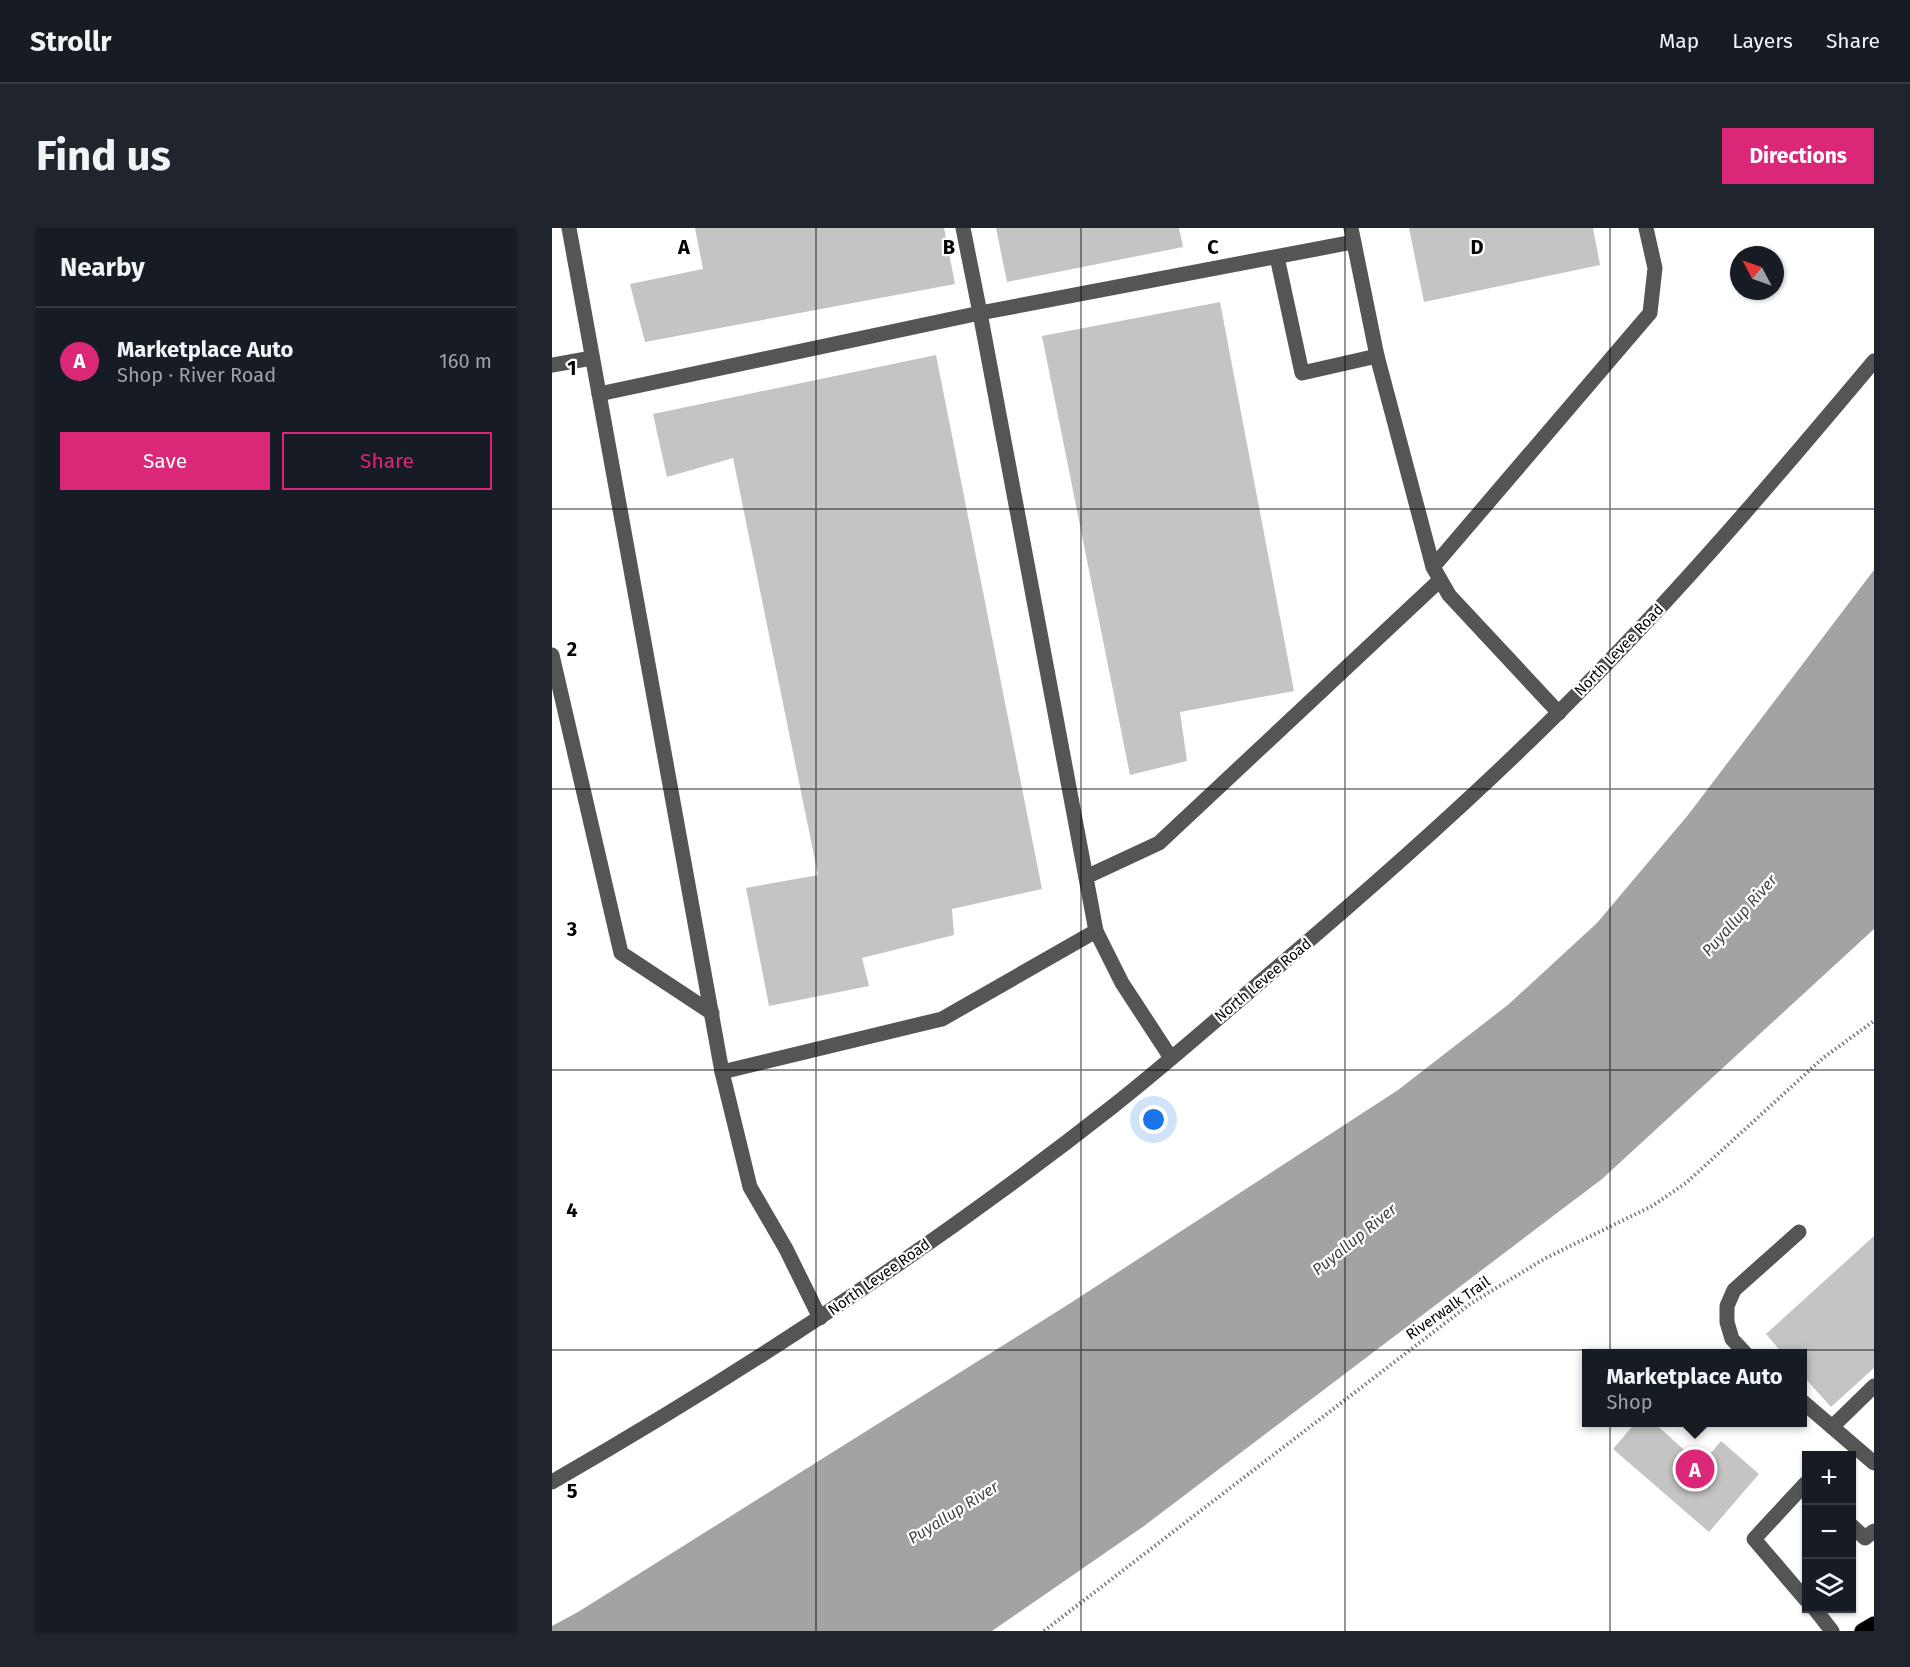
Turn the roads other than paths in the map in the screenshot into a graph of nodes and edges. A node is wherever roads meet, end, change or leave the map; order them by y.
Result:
1 (568, 228) edge
2 (963, 228) edge
3 (1647, 229) edge
4 (1352, 235) edge
5 (1277, 257) junction
6 (980, 313) junction
7 (1377, 356) junction
8 (592, 358) junction
9 (1874, 361) edge
10 (552, 364) edge
11 (599, 394) junction
12 (1437, 573) junction
13 (552, 655) edge
14 (1559, 713) junction
15 (1086, 877) junction
16 (1096, 931) junction
17 (712, 1013) junction
18 (1171, 1058) junction
19 (722, 1072) junction
20 (1799, 1232) dead end
21 (820, 1318) junction
22 (1742, 1349) edge
23 (1874, 1386) edge
24 (1807, 1405) edge
25 (1832, 1427) junction
26 (1874, 1463) edge
27 (552, 1482) edge
28 (1802, 1487) edge
29 (1856, 1530) edge
30 (1874, 1531) edge
31 (1802, 1595) edge
32 (1818, 1613) edge
33 (1874, 1624) edge
34 (1832, 1631) edge
35 (1862, 1631) edge

1 - 8 street
2 - 6 street
3 - 12 street
4 - 5 street
4 - 7 street
5 - 6 street
5 - 7 street
6 - 11 street
6 - 15 street
7 - 12 street
8 - 10 street
8 - 11 street
9 - 14 street, North Levee Road
11 - 17 street
12 - 14 street
12 - 15 street
13 - 17 street
14 - 18 street, North Levee Road
15 - 16 street
16 - 18 street
16 - 19 street
17 - 19 street
18 - 21 street, North Levee Road
19 - 21 street
20 - 22 street
21 - 27 street, North Levee Road
23 - 25 street
24 - 25 street
25 - 26 street
28 - 31 street
29 - 30 street
32 - 34 street
33 - 35 main road

